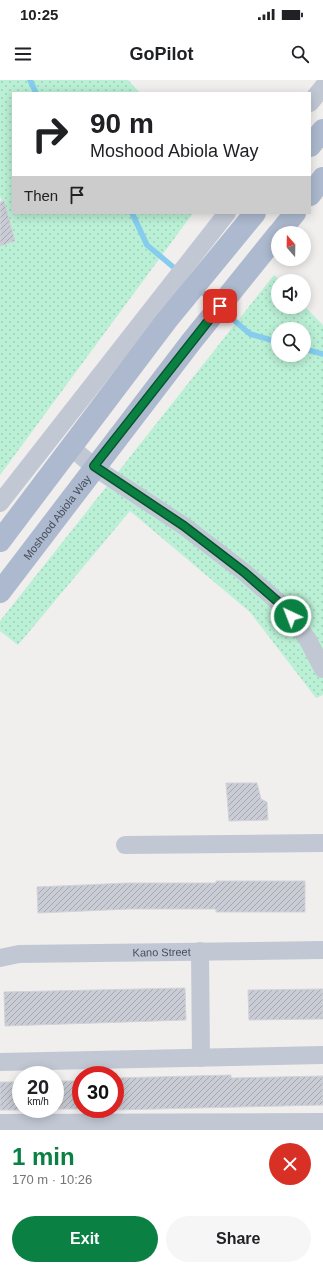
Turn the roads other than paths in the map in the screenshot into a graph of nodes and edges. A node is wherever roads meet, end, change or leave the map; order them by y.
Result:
1 (323, 87) edge
2 (311, 103) edge
3 (323, 130) edge
4 (311, 145) edge
5 (323, 178) edge
6 (311, 194) edge
7 (226, 214) edge
8 (254, 214) edge
9 (294, 214) edge
10 (285, 226) edge
11 (271, 244) edge
12 (70, 447) junction
13 (94, 466) junction
14 (0, 503) edge
15 (0, 541) edge
16 (0, 592) edge
17 (323, 669) edge
18 (323, 843) edge
19 (125, 845) dead end
20 (323, 950) edge
21 (200, 951) junction
22 (0, 958) edge
23 (323, 1055) edge
24 (201, 1058) junction
25 (0, 1062) edge
26 (323, 1122) edge
27 (0, 1124) edge

1 - 2 street
3 - 4 main road
5 - 6 main road
7 - 14 street
8 - 12 main road
9 - 10 main road, Moshood Abiola Way
11 - 13 main road, Moshood Abiola Way
12 - 13 street
12 - 15 main road
13 - 16 main road, Moshood Abiola Way
13 - 17 street
18 - 19 street
20 - 21 street, Kano Street
21 - 22 street, Kano Street
21 - 24 street
23 - 24 street
24 - 25 street
26 - 27 street

